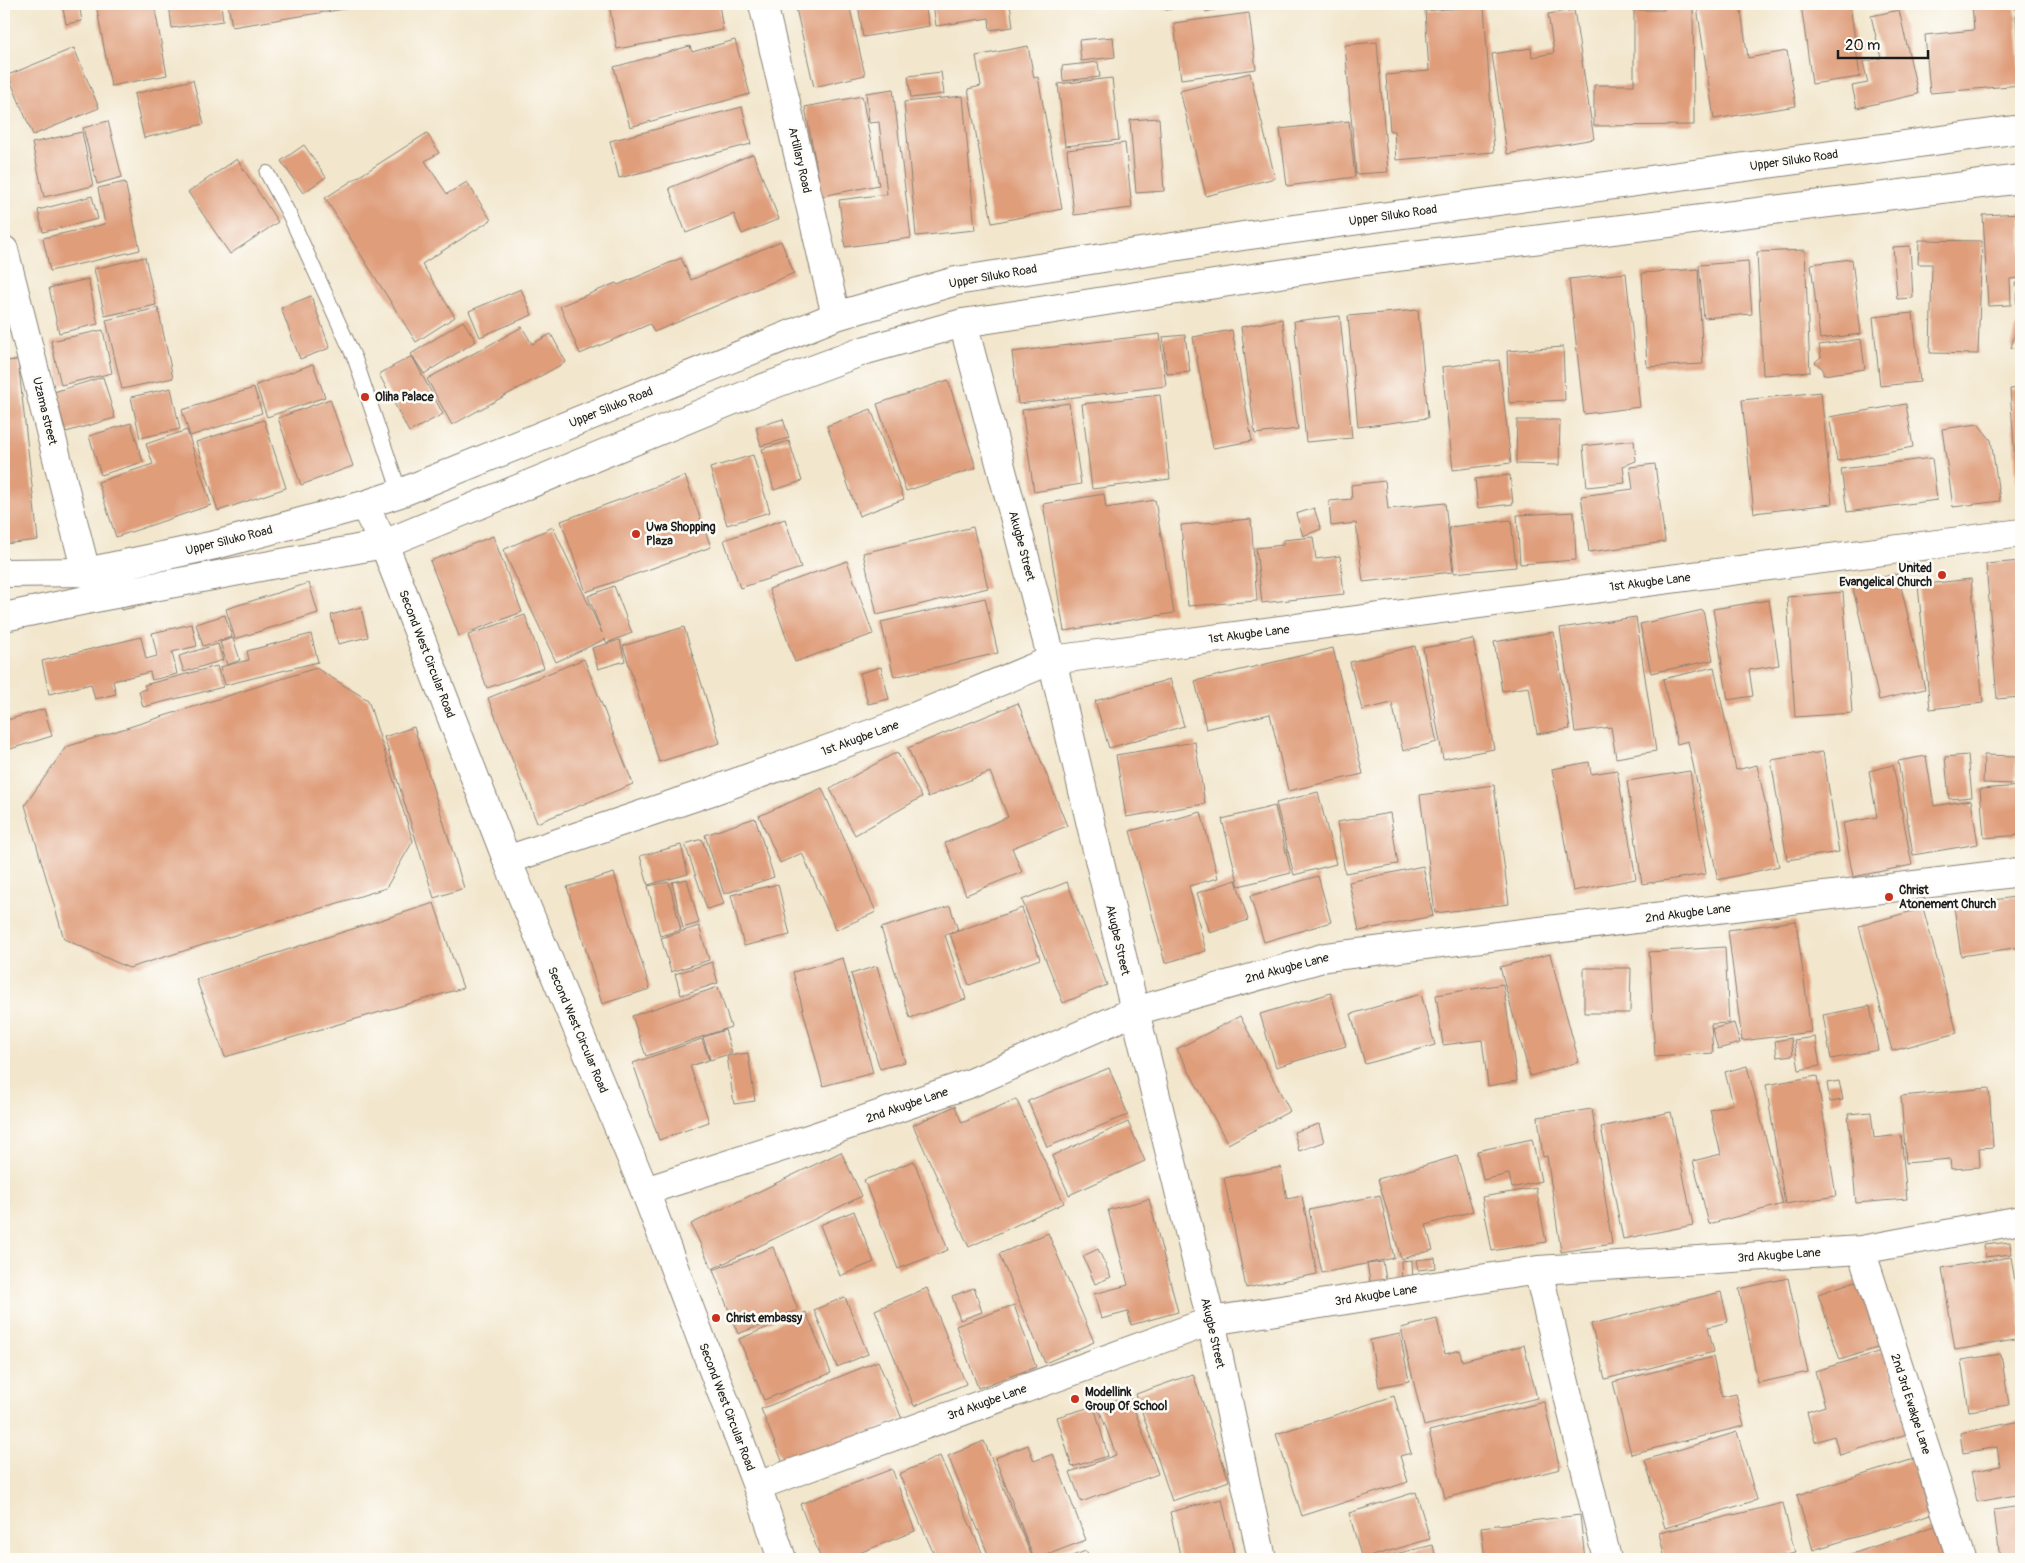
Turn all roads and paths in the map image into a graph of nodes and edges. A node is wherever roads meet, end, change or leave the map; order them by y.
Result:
1 (763, 4) edge
2 (2021, 129) edge
3 (267, 173) dead end
4 (2021, 180) edge
5 (4, 250) edge
6 (836, 316) junction
7 (963, 323) junction
8 (400, 493) junction
9 (364, 505) junction
10 (2021, 533) edge
11 (384, 544) junction
12 (86, 572) junction
13 (4, 573) edge
14 (4, 618) edge
15 (1052, 660) junction
16 (507, 860) junction
17 (2021, 872) edge
18 (1135, 1011) junction
19 (645, 1191) junction
20 (2021, 1220) edge
21 (1862, 1250) junction
22 (1538, 1270) junction
23 (1211, 1321) junction
24 (757, 1486) junction
25 (782, 1559) edge
26 (1262, 1559) edge
27 (1607, 1559) edge
28 (1961, 1559) edge

1 - 6 street, Artillary Road
2 - 6 street, Upper Siluko Road
3 - 8 lane
4 - 7 street
5 - 12 street, Uzama street
6 - 8 street, Upper Siluko Road
7 - 11 street
7 - 15 street, Akugbe Street
8 - 9 street, Upper Siluko Road
9 - 11 street, Second West Circular Road
9 - 12 street, Upper Siluko Road
10 - 15 street, 1st Akugbe Lane
11 - 14 street
11 - 16 street, Second West Circular Road
12 - 13 street, Upper Siluko Road
15 - 16 street, 1st Akugbe Lane
15 - 18 street, Akugbe Street
16 - 19 street, Second West Circular Road
17 - 18 street, 2nd Akugbe Lane
18 - 19 street, 2nd Akugbe Lane
18 - 23 street, Akugbe Street
19 - 24 street, Second West Circular Road
20 - 21 street, 3rd Akugbe Lane
21 - 22 street, 3rd Akugbe Lane
21 - 28 street, 2nd 3rd Ewakpe Lane
22 - 23 street, 3rd Akugbe Lane
22 - 27 street
23 - 24 street, 3rd Akugbe Lane
23 - 26 street, Akugbe Street
24 - 25 street, Second West Circular Road

